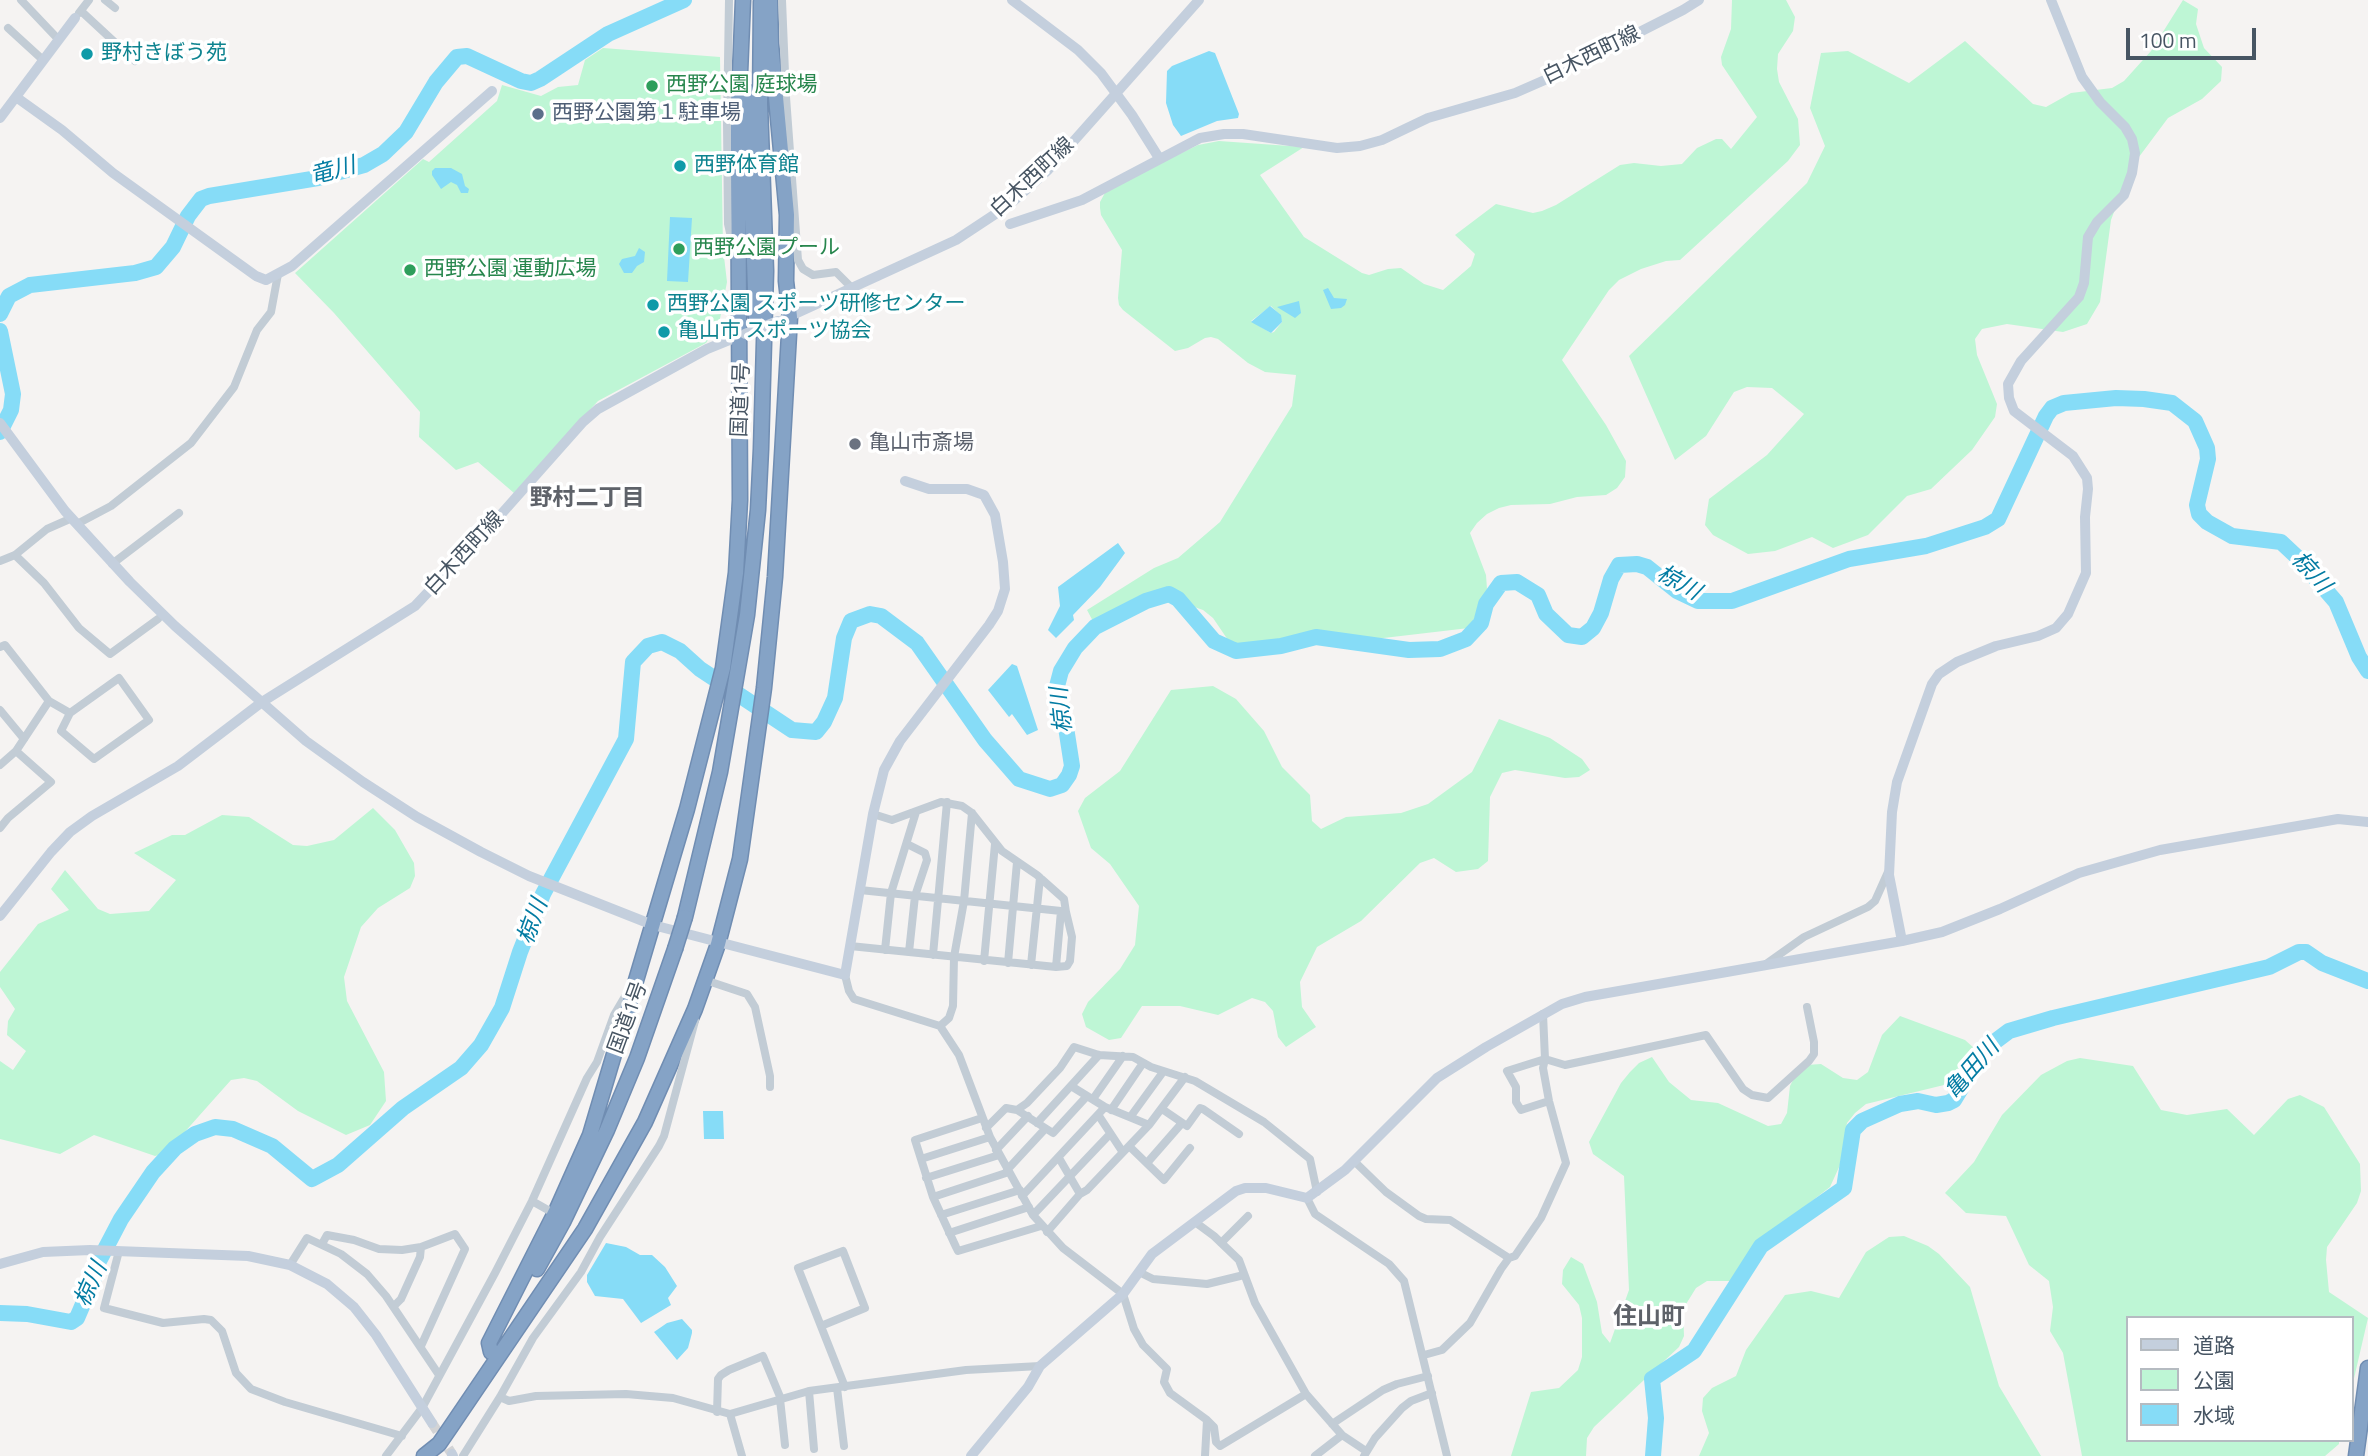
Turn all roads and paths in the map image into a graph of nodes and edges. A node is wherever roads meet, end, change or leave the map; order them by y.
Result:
1 (20, 0) edge
2 (89, 0) edge
3 (105, 0) edge
4 (729, 0) edge
5 (743, 0) edge
6 (749, 0) edge
7 (761, 0) edge
8 (770, 0) edge
9 (782, 0) edge
10 (1012, 0) edge
11 (1199, 0) edge
12 (1699, 0) edge
13 (2051, 0) edge
14 (115, 8) dead end
15 (78, 14) junction
16 (8, 28) dead end
17 (58, 39) junction
18 (43, 60) junction
19 (135, 61) dead end
20 (492, 91) dead end
21 (1115, 94) junction
22 (16, 97) junction
23 (0, 118) edge
24 (1159, 158) junction
25 (1010, 224) dead end
26 (739, 263) junction
27 (278, 274) junction
28 (851, 288) junction
29 (784, 319) junction
30 (742, 335) junction
31 (0, 424) edge
32 (905, 481) dead end
33 (178, 513) dead end
34 (75, 521) junction
35 (753, 549) junction
36 (15, 555) junction
37 (0, 561) edge
38 (112, 564) junction
39 (743, 574) junction
40 (158, 619) dead end
41 (0, 647) edge
42 (49, 701) junction
43 (262, 702) junction
44 (0, 710) edge
45 (70, 713) junction
46 (24, 739) junction
47 (16, 751) junction
48 (0, 765) edge
49 (947, 802) junction
50 (916, 811) junction
51 (972, 813) junction
52 (873, 814) junction
53 (2368, 822) edge
54 (0, 828) edge
55 (907, 844) junction
56 (995, 844) junction
57 (1017, 862) junction
58 (1889, 869) junction
59 (1040, 878) junction
60 (860, 890) junction
61 (891, 893) junction
62 (915, 896) junction
63 (938, 898) junction
64 (964, 901) junction
65 (990, 903) junction
66 (1013, 906) junction
67 (1037, 908) junction
68 (1063, 911) junction
69 (0, 916) edge
70 (653, 925) junction
71 (1902, 941) junction
72 (718, 944) junction
73 (850, 946) junction
74 (885, 950) junction
75 (909, 952) junction
76 (933, 955) junction
77 (954, 957) junction
78 (984, 961) junction
79 (1008, 962) junction
80 (1031, 965) junction
81 (1764, 966) junction
82 (1056, 967) junction
83 (845, 975) junction
84 (705, 980) junction
85 (634, 982) junction
86 (1807, 1007) dead end
87 (695, 1009) junction
88 (1544, 1014) junction
89 (940, 1026) junction
90 (1099, 1055) junction
91 (1123, 1056) junction
92 (1545, 1059) junction
93 (1143, 1063) junction
94 (1163, 1072) junction
95 (1185, 1077) junction
96 (1071, 1086) junction
97 (770, 1087) dead end
98 (1090, 1098) junction
99 (1549, 1101) junction
100 (1108, 1109) junction
101 (1162, 1109) junction
102 (1017, 1110) junction
103 (1028, 1116) junction
104 (1099, 1116) junction
105 (1131, 1116) junction
106 (982, 1118) junction
107 (1037, 1122) junction
108 (1182, 1123) junction
109 (1149, 1125) junction
110 (986, 1128) junction
111 (1045, 1129) junction
112 (1239, 1133) dead end
113 (1110, 1134) junction
114 (990, 1137) junction
115 (1190, 1148) dead end
116 (1125, 1149) junction
117 (998, 1152) junction
118 (1059, 1158) junction
119 (921, 1159) junction
120 (1354, 1161) junction
121 (1147, 1163) junction
122 (1008, 1171) junction
123 (1070, 1175) junction
124 (926, 1178) junction
125 (1021, 1193) junction
126 (1080, 1194) junction
127 (1312, 1195) junction
128 (933, 1197) junction
129 (532, 1201) junction
130 (548, 1210) dead end
131 (1031, 1211) junction
132 (941, 1215) junction
133 (1248, 1216) dead end
134 (1195, 1222) junction
135 (1044, 1229) junction
136 (589, 1232) dead end
137 (948, 1233) junction
138 (600, 1237) junction
139 (1221, 1243) junction
140 (322, 1244) junction
141 (421, 1247) junction
142 (117, 1251) junction
143 (1509, 1258) junction
144 (0, 1264) edge
145 (290, 1265) junction
146 (1139, 1272) junction
147 (1244, 1275) junction
148 (1123, 1294) junction
149 (394, 1306) junction
150 (821, 1326) junction
151 (421, 1346) junction
152 (491, 1352) junction
153 (1423, 1355) junction
154 (1040, 1366) junction
155 (2368, 1368) edge
156 (439, 1375) junction
157 (1429, 1376) junction
158 (841, 1387) junction
159 (809, 1391) junction
160 (1432, 1393) junction
161 (1306, 1394) junction
162 (500, 1397) junction
163 (781, 1399) junction
164 (422, 1408) junction
165 (717, 1412) junction
166 (730, 1414) junction
167 (1207, 1420) junction
168 (432, 1423) tunnel mouth
169 (1332, 1424) junction
170 (1342, 1434) junction
171 (402, 1436) junction
172 (785, 1445) dead end
173 (844, 1446) dead end
174 (814, 1449) dead end
175 (1365, 1454) edge
176 (386, 1456) edge
177 (423, 1456) edge
178 (463, 1456) edge
179 (742, 1456) edge
180 (971, 1456) edge
181 (1205, 1456) edge
182 (1315, 1456) edge
183 (1447, 1456) edge
184 (2356, 1456) edge

1 - 17 street
2 - 15 street
3 - 14 street
4 - 26 street
5 - 26 highway
6 - 35 highway, 国道1号
7 - 35 highway, 国道1号
8 - 29 highway
9 - 28 street
10 - 21 street
11 - 21 street, 白木西町線
12 - 24 street, 白木西町線
13 - 58 street
15 - 17 street
15 - 19 street
16 - 18 street
17 - 18 street
18 - 22 street
20 - 27 street
21 - 24 street
21 - 28 street, 白木西町線
22 - 23 street
22 - 27 street
24 - 25 street, 白木西町線
26 - 30 highway
27 - 34 street
28 - 29 street, 白木西町線
29 - 30 street, 白木西町線, bridge
29 - 72 highway
30 - 39 highway
30 - 43 street, 白木西町線
31 - 34 street
32 - 52 street
33 - 38 street
34 - 36 street
34 - 38 street
35 - 39 highway, 国道1号
36 - 37 street
36 - 40 street
38 - 43 street
39 - 70 highway
39 - 152 highway, 国道1号, bridge
41 - 42 street
42 - 45 street
42 - 46 street
43 - 69 street, 白木西町線
43 - 70 street
44 - 46 street
45 - 45 street
46 - 47 street
47 - 48 street
47 - 54 street
49 - 50 street
49 - 51 street
49 - 63 street
50 - 52 street
50 - 55 street
51 - 56 street
51 - 64 street
52 - 60 street
53 - 71 street
55 - 61 street
55 - 62 street
56 - 57 street
56 - 65 street
57 - 59 street
57 - 66 street
58 - 71 street
58 - 81 street
59 - 67 street
59 - 68 street
60 - 61 street
60 - 73 street
61 - 62 street
61 - 74 street
62 - 63 street
62 - 75 street
63 - 64 street
63 - 76 street
64 - 65 street
64 - 77 street
65 - 66 street
65 - 78 street
66 - 67 street
66 - 79 street
67 - 68 street
67 - 80 street
68 - 82 street
68 - 82 street
70 - 72 street
70 - 85 highway
71 - 81 street
72 - 83 street
72 - 84 highway
73 - 74 street
73 - 83 street
74 - 75 street
75 - 76 street
76 - 77 street
77 - 78 street
77 - 89 street
78 - 79 street
79 - 80 street
80 - 82 street
81 - 88 street
83 - 89 street
84 - 87 highway
84 - 97 street
85 - 129 street
85 - 152 highway
86 - 92 street
87 - 138 street
87 - 177 highway
88 - 92 street
88 - 120 street
89 - 106 street
90 - 91 street
90 - 96 street
90 - 102 street
91 - 93 street
91 - 98 street
92 - 99 street
92 - 99 street
93 - 94 street
93 - 100 street
94 - 95 street
94 - 105 street
95 - 101 street
95 - 127 street
96 - 98 street
96 - 107 street
98 - 100 street
98 - 111 street
99 - 143 street
100 - 104 street
100 - 105 street
101 - 108 street
101 - 109 street
102 - 103 street
102 - 110 street
103 - 107 street
103 - 117 street
104 - 113 street
104 - 118 street
105 - 109 street
106 - 110 street
106 - 119 street
107 - 111 street
108 - 112 street
108 - 121 street
109 - 116 street
110 - 114 street
111 - 122 street
113 - 116 street
113 - 123 street
114 - 117 street
114 - 119 street
115 - 121 street
116 - 121 street
116 - 126 street
117 - 122 street
117 - 124 street
118 - 123 street
118 - 125 street
119 - 124 street
120 - 127 street
120 - 143 street
122 - 125 street
122 - 128 street
123 - 126 street
123 - 131 street
124 - 128 street
125 - 131 street
125 - 132 street
126 - 135 street
127 - 134 street
127 - 153 street
128 - 132 street
129 - 130 street
129 - 156 street
131 - 135 street
131 - 137 street
132 - 137 street
133 - 139 street
134 - 139 street
134 - 146 street
135 - 137 street
135 - 148 street
136 - 138 street
138 - 162 street
139 - 147 street
140 - 141 street
140 - 145 street
140 - 149 street
141 - 149 street
141 - 151 street
142 - 144 street
142 - 145 street
142 - 171 street
143 - 153 street
145 - 164 street
146 - 147 street
146 - 148 street
147 - 161 street
148 - 154 street
148 - 167 street
149 - 151 street
150 - 150 street
150 - 158 street
151 - 156 street
152 - 177 highway, 国道1号
153 - 157 street
154 - 158 street
154 - 180 street
155 - 184 highway
156 - 164 street
157 - 160 street
157 - 169 street
158 - 159 street
158 - 173 street
159 - 163 street
159 - 174 street
160 - 175 street
160 - 183 street
161 - 167 street
161 - 169 street
162 - 165 street
162 - 178 street
163 - 165 street
163 - 166 street
163 - 172 street
164 - 168 street
164 - 171 street
165 - 166 street
166 - 179 street
167 - 181 street
169 - 170 street
170 - 175 street
170 - 182 street
171 - 176 street

